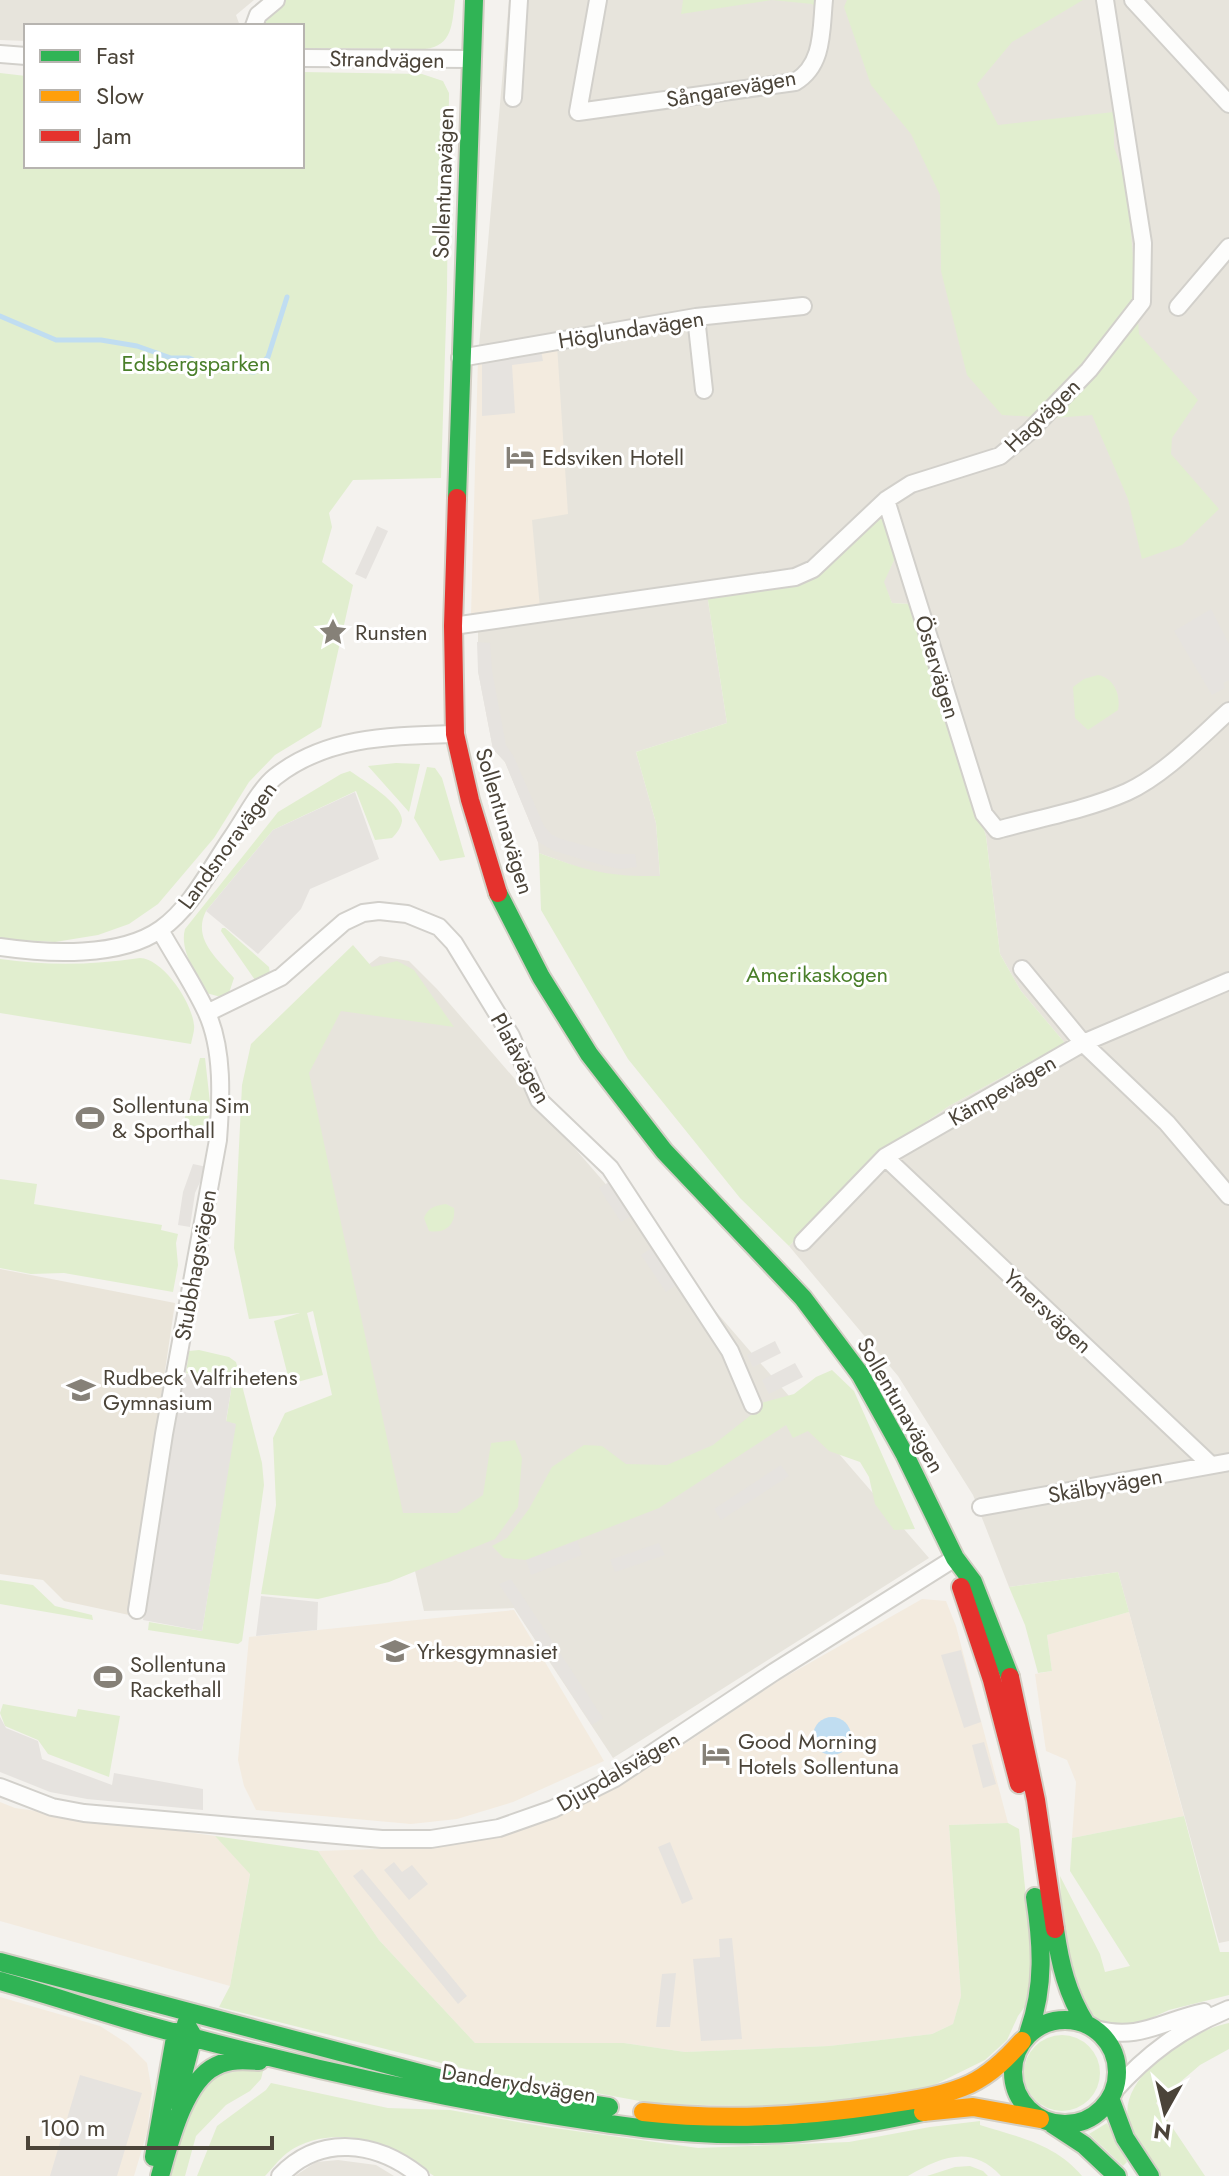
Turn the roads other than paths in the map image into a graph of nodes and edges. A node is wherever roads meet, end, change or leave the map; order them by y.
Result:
1 (276, 0) edge
2 (474, 0) edge
3 (519, 0) edge
4 (598, 0) edge
5 (824, 0) edge
6 (1105, 0) edge
7 (1133, 0) edge
8 (255, 24) edge
9 (0, 54) edge
10 (24, 56) edge
11 (304, 58) edge
12 (471, 59) junction
13 (513, 98) dead end
14 (1229, 104) edge
15 (1229, 247) edge
16 (803, 306) dead end
17 (1178, 307) dead end
18 (696, 317) junction
19 (460, 358) junction
20 (704, 390) dead end
21 (886, 500) junction
22 (453, 626) junction
23 (1229, 711) edge
24 (455, 734) junction
25 (160, 930) junction
26 (0, 947) edge
27 (1022, 969) dead end
28 (1229, 981) edge
29 (207, 1013) junction
30 (1083, 1043) junction
31 (885, 1157) junction
32 (1229, 1196) edge
33 (803, 1242) dead end
34 (753, 1405) dead end
35 (1229, 1462) edge
36 (1211, 1465) junction
37 (981, 1507) dead end
38 (955, 1558) junction
39 (137, 1610) dead end
40 (0, 1787) edge
41 (0, 1962) edge
42 (0, 1981) edge
43 (164, 2004) junction
44 (1229, 2008) edge
45 (1090, 2026) junction
46 (186, 2032) junction
47 (269, 2032) junction
48 (1025, 2036) junction
49 (316, 2066) junction
50 (1111, 2095) junction
51 (1046, 2121) junction
52 (158, 2172) edge
53 (280, 2176) edge
54 (420, 2176) edge
55 (1117, 2176) edge
56 (1150, 2176) edge

1 - 8 street
2 - 12 street, Sollentunavägen
3 - 13 street
4 - 5 street, Sångarevägen
6 - 21 street, Hagvägen
7 - 14 street
9 - 10 street
11 - 12 street, Strandvägen
12 - 19 street, Sollentunavägen
15 - 17 street
16 - 18 street, Höglundavägen
18 - 19 street, Höglundavägen
18 - 20 street
19 - 22 street, Sollentunavägen
21 - 22 street, Hagvägen
21 - 23 street, Östervägen
22 - 24 street, Sollentunavägen
24 - 25 street, Landsnoravägen
24 - 38 street, Sollentunavägen
25 - 26 street, Landsnoravägen
25 - 29 street, Stubbhagsvägen
27 - 30 street
28 - 30 street, Kämpevägen
29 - 34 street, Platåvägen
29 - 39 street, Stubbhagsvägen
30 - 31 street, Kämpevägen
30 - 32 street
31 - 33 street, Kämpevägen
31 - 36 street, Ymersvägen
35 - 36 street, Skälbyvägen
36 - 37 street, Skälbyvägen
38 - 40 street, Djupdalsvägen
38 - 45 street, Sollentunavägen
38 - 48 street, Sollentunavägen
41 - 43 street, Danderydsvägen
42 - 46 street, Danderydsvägen
43 - 46 street
43 - 47 street, Danderydsvägen
44 - 45 street
44 - 50 street
45 - 48 street
45 - 50 street
46 - 47 street
46 - 49 street, Danderydsvägen
46 - 52 street
47 - 48 street, Danderydsvägen
48 - 51 street
49 - 51 street, Danderydsvägen
49 - 52 street
50 - 51 street
50 - 56 street
51 - 55 street
53 - 54 street

